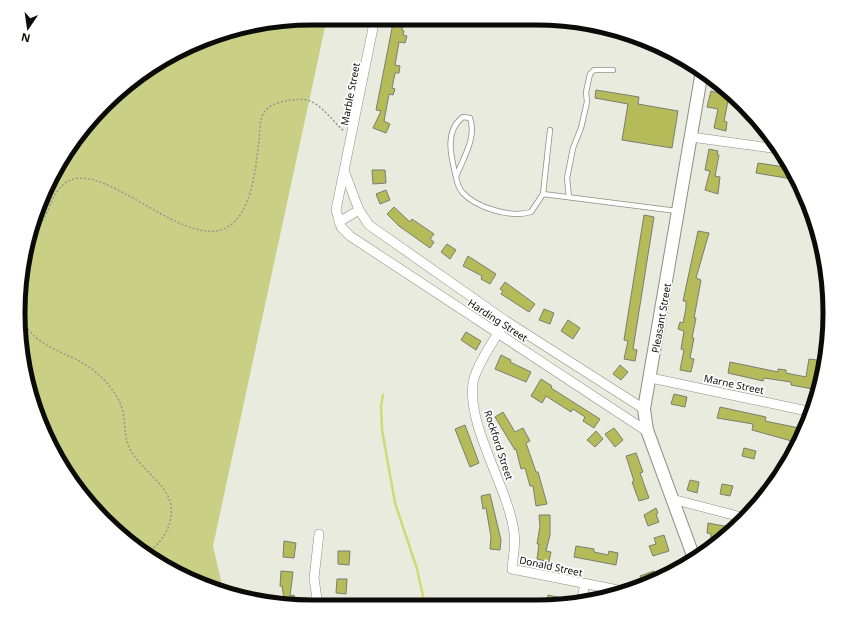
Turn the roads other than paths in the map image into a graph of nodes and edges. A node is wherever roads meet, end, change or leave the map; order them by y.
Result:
1 (375, 25) edge
2 (614, 70) dead end
3 (701, 77) edge
4 (550, 130) dead end
5 (691, 137) junction
6 (772, 148) edge
7 (345, 173) junction
8 (456, 178) junction
9 (543, 194) junction
10 (569, 197) junction
11 (359, 210) junction
12 (678, 211) junction
13 (339, 222) junction
14 (506, 320) junction
15 (498, 333) junction
16 (651, 378) junction
17 (644, 409) junction
18 (806, 411) edge
19 (648, 432) junction
20 (672, 499) junction
21 (739, 516) edge
22 (319, 534) dead end
23 (692, 554) edge
24 (512, 569) joint
25 (585, 584) junction
26 (612, 590) edge
27 (582, 596) edge
28 (317, 600) edge

1 - 7 street, Marble Street
2 - 10 lane
3 - 5 street, Pleasant Street
4 - 9 lane
5 - 6 street
5 - 12 street, Pleasant Street
7 - 11 street
7 - 13 street, Marble Street
8 - 8 lane
8 - 9 lane
9 - 10 lane
10 - 12 lane
11 - 13 street
11 - 14 street, Harding Street
12 - 16 street, Pleasant Street
13 - 15 street, Harding Street
14 - 15 street, Rockford Street
14 - 17 street, Harding Street
15 - 19 street, Harding Street
15 - 24 street, Rockford Street
16 - 17 street, Pleasant Street
16 - 18 street, Marne Street
17 - 19 street, Pleasant Street
19 - 20 street, Pleasant Street
20 - 21 street
20 - 23 street, Pleasant Street
22 - 28 street
24 - 25 street, Donald Street
25 - 26 street, Donald Street
25 - 27 street

